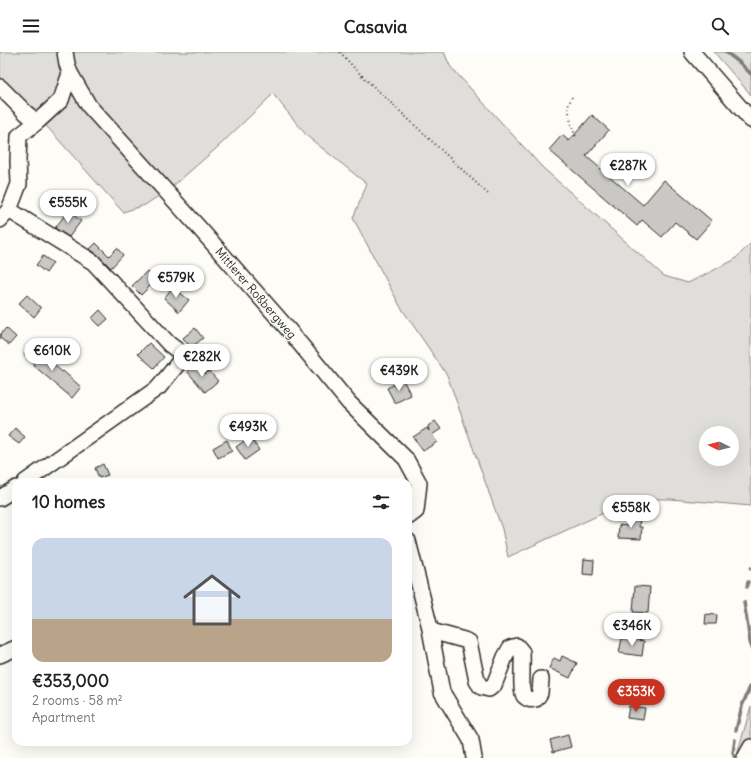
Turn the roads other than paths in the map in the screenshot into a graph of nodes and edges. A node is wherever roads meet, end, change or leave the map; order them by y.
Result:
1 (65, 52) edge
2 (692, 52) edge
3 (70, 73) junction
4 (0, 87) edge
5 (751, 120) edge
6 (37, 122) junction
7 (4, 215) edge
8 (31, 478) edge
9 (12, 490) edge
10 (0, 498) edge
11 (412, 514) edge
12 (412, 557) edge
13 (431, 631) junction
14 (12, 650) edge
15 (0, 655) edge
16 (541, 679) dead end
17 (751, 747) edge
18 (474, 758) edge
19 (745, 758) edge

1 - 3 street, Mittlerer Roßbergweg
2 - 5 street
3 - 6 street
3 - 11 street, Mittlerer Roßbergweg
4 - 6 street
6 - 7 street
7 - 8 street
9 - 10 street
12 - 13 street
13 - 16 street
13 - 18 street
14 - 15 street
17 - 19 street

